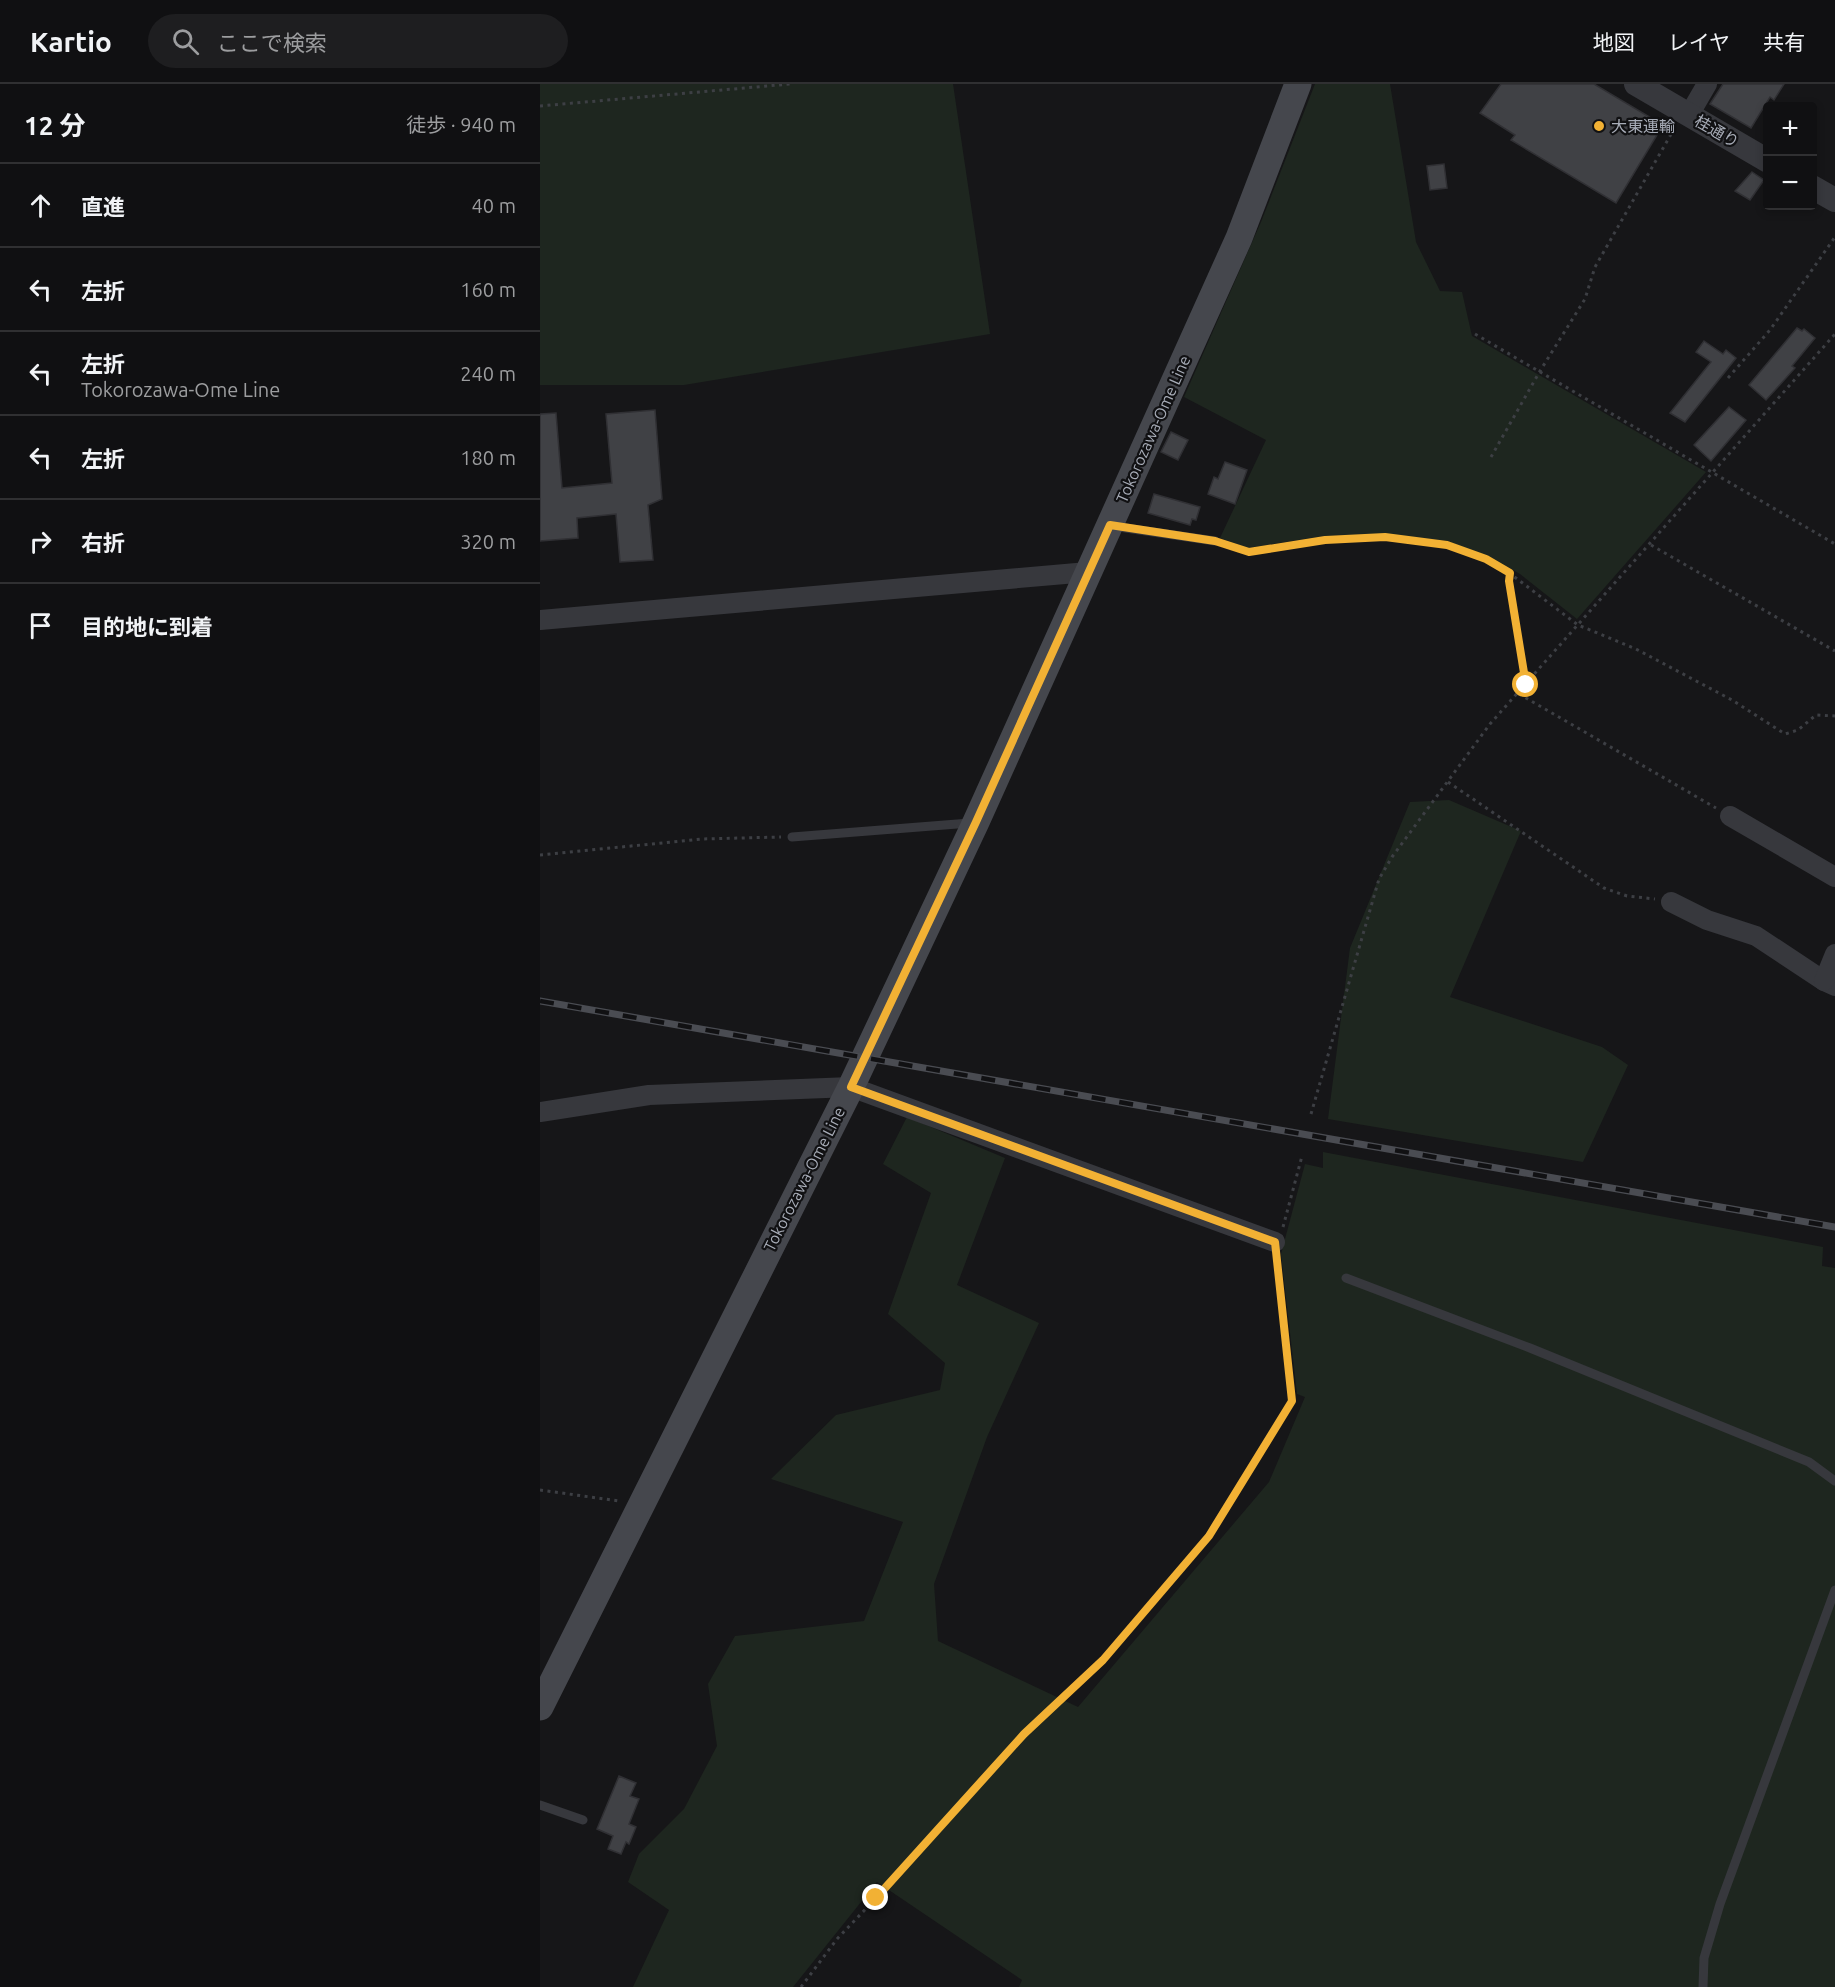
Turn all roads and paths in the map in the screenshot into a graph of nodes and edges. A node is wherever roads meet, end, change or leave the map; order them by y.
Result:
1 (790, 84) edge
2 (1298, 84) edge
3 (1636, 84) edge
4 (1707, 84) edge
5 (540, 106) edge
6 (1689, 115) junction
7 (1763, 159) edge
8 (1817, 190) edge
9 (1835, 200) edge
10 (1835, 237) edge
11 (1475, 333) dead end
12 (1835, 334) edge
13 (1540, 371) junction
14 (1728, 378) dead end
15 (1491, 457) dead end
16 (1713, 472) junction
17 (1110, 525) junction
18 (1215, 541) joint
19 (1835, 544) edge
20 (1651, 545) junction
21 (1088, 572) junction
22 (1510, 573) junction
23 (540, 620) edge
24 (1578, 625) junction
25 (1835, 651) edge
26 (1526, 685) junction
27 (1518, 693) junction
28 (1835, 716) edge
29 (1448, 782) junction
30 (1731, 816) joint
31 (976, 822) junction
32 (792, 837) joint
33 (540, 855) edge
34 (1835, 877) edge
35 (1671, 902) joint
36 (1835, 954) edge
37 (1829, 984) edge
38 (851, 1087) junction
39 (540, 1112) edge
40 (1311, 1114) dead end
41 (1302, 1156) dead end
42 (1275, 1242) junction
43 (1346, 1278) dead end
44 (1835, 1481) edge
45 (540, 1490) edge
46 (641, 1503) junction
47 (1835, 1590) edge
48 (540, 1707) edge
49 (540, 1805) edge
50 (583, 1820) dead end
51 (801, 1987) edge
52 (1703, 1987) edge

1 - 5 path
2 - 17 main road, Tokorozawa-Ome Line
3 - 6 street, 桂通り
4 - 6 street
6 - 7 street, 桂通り
6 - 13 path
8 - 9 street
10 - 14 path
11 - 13 path
12 - 16 path
13 - 15 path
13 - 16 path
16 - 19 path
16 - 20 path
17 - 18 lane
17 - 21 main road, Tokorozawa-Ome Line
18 - 22 path
20 - 24 path
20 - 25 path
21 - 23 street
21 - 31 main road, Tokorozawa-Ome Line
22 - 24 path
22 - 26 path
24 - 26 path
24 - 28 path
26 - 27 path
27 - 29 path
27 - 30 path
29 - 35 path
29 - 40 path
30 - 34 street
31 - 32 lane
31 - 38 main road, Tokorozawa-Ome Line
32 - 33 path
35 - 37 street
36 - 37 street
38 - 39 street
38 - 42 street
38 - 46 main road, Tokorozawa-Ome Line
41 - 42 path
42 - 51 path
43 - 44 lane
45 - 46 path
46 - 48 main road, Tokorozawa-Ome Line
47 - 52 lane
49 - 50 lane

